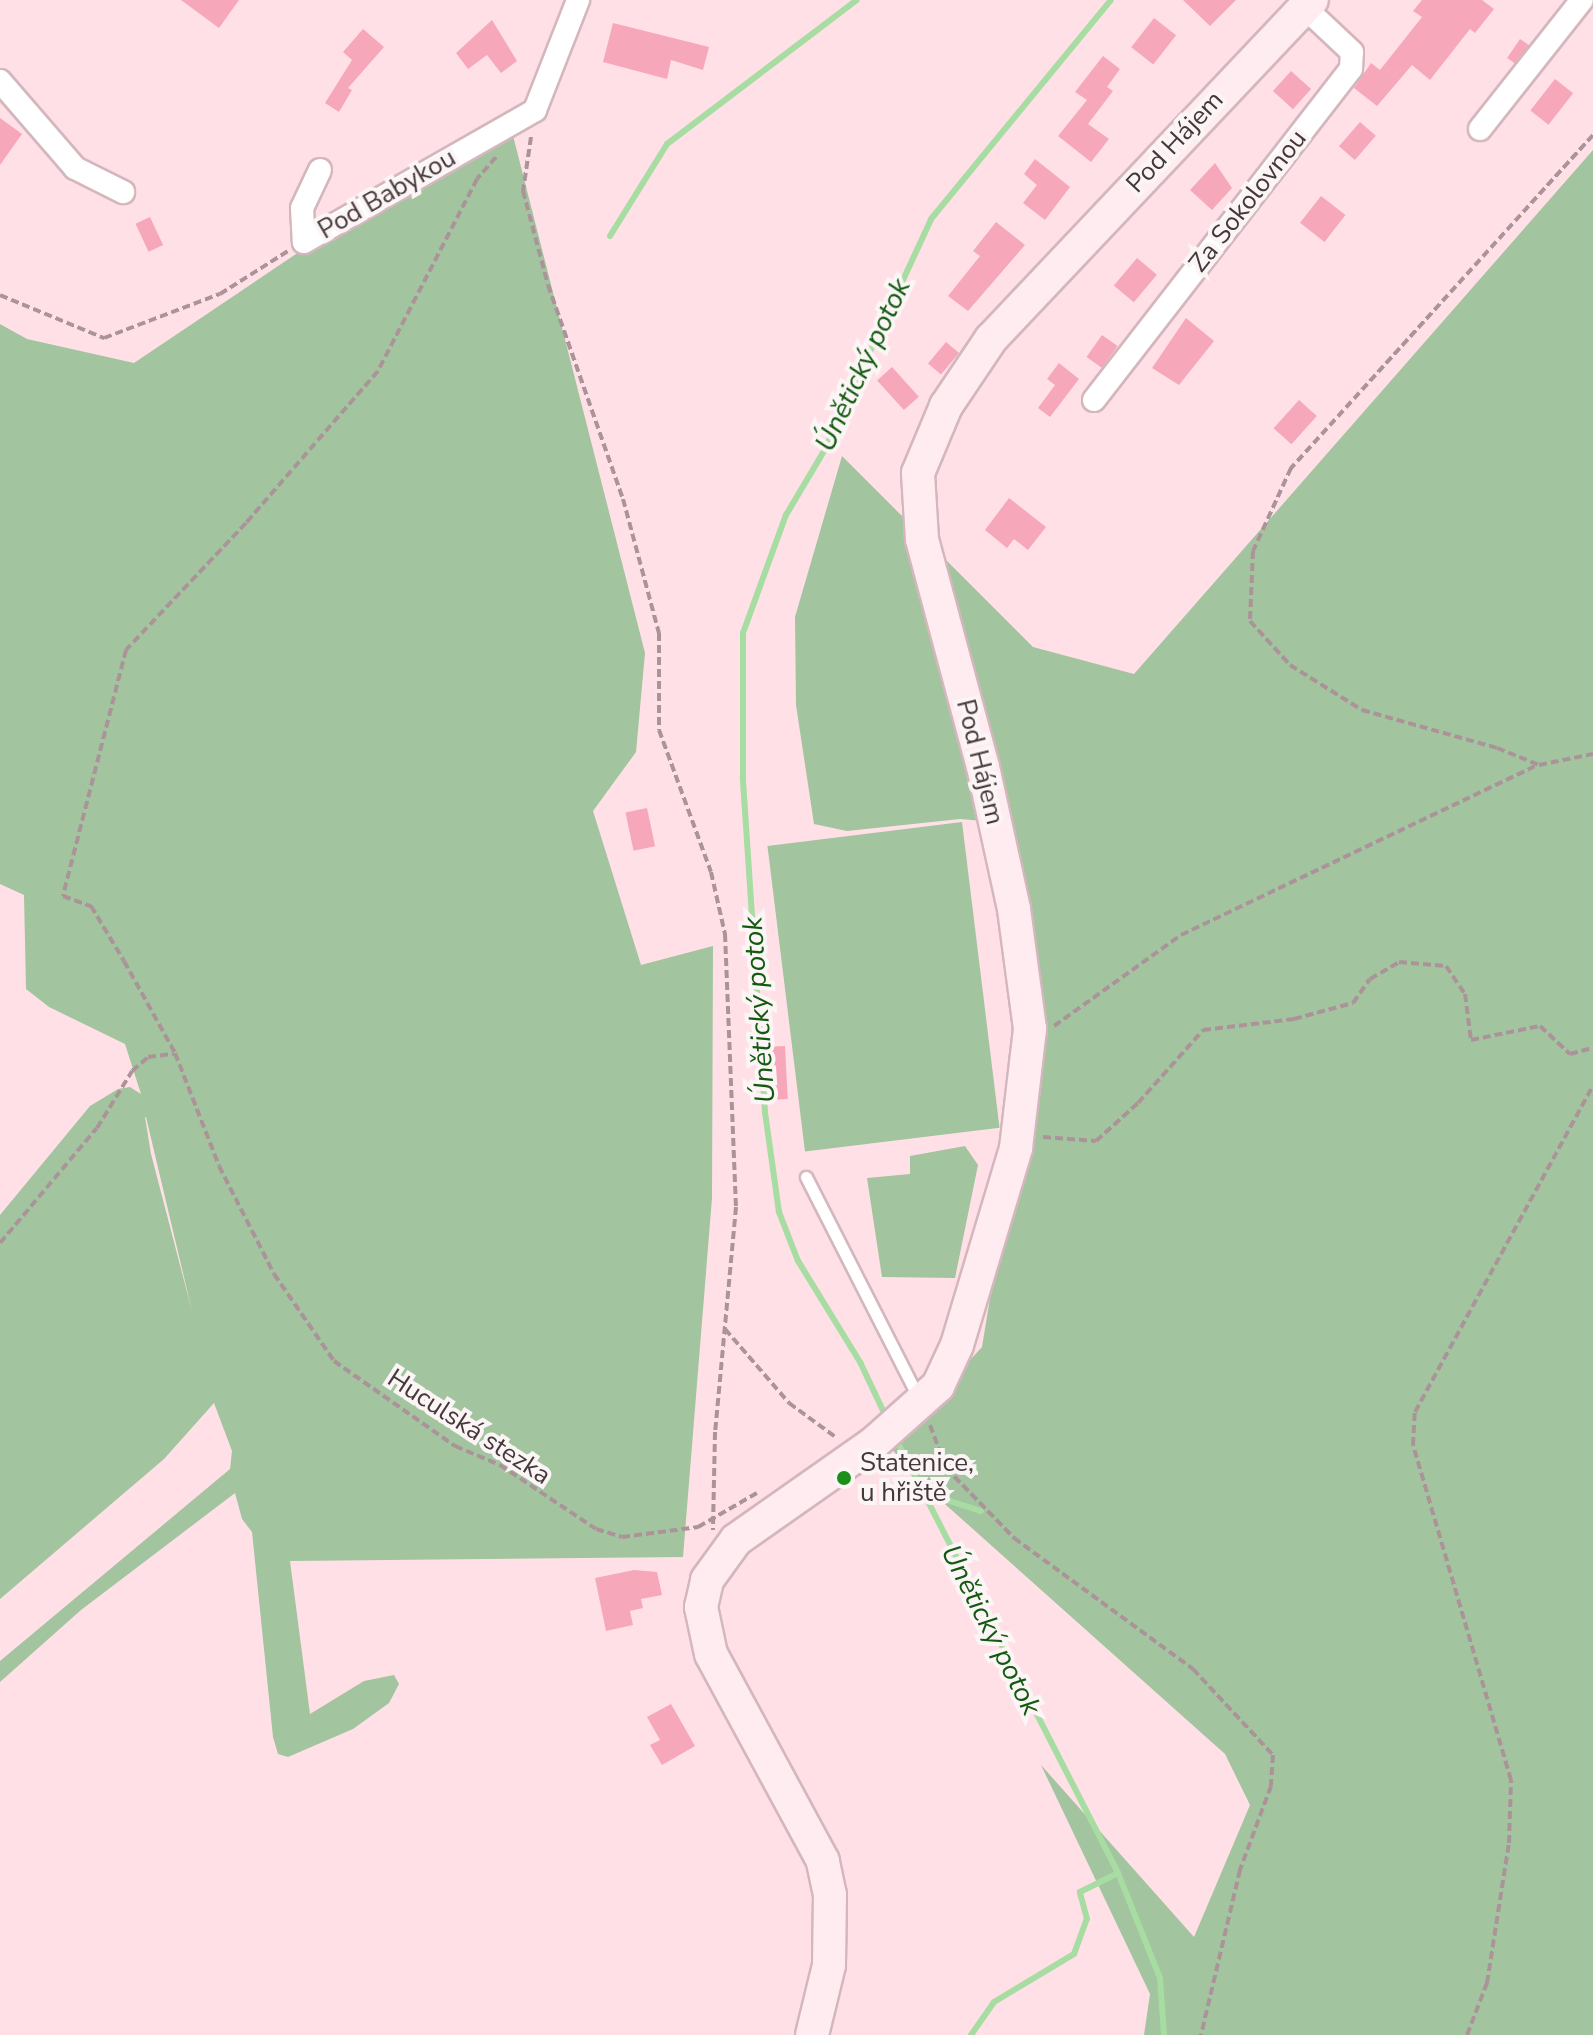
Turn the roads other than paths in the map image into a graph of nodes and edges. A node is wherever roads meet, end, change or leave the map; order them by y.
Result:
1 (578, 0) edge
2 (1582, 0) edge
3 (1308, 4) edge
4 (0, 81) edge
5 (1480, 129) dead end
6 (320, 170) dead end
7 (123, 192) dead end
8 (1094, 400) dead end
9 (806, 1177) dead end
10 (919, 1414) junction
11 (812, 2035) edge

1 - 6 street, Pod Babykou
2 - 5 street
3 - 8 street, Za Sokolovnou
3 - 10 street, Pod Hájem
4 - 7 street
9 - 10 lane
10 - 11 street, Pod Hájem

